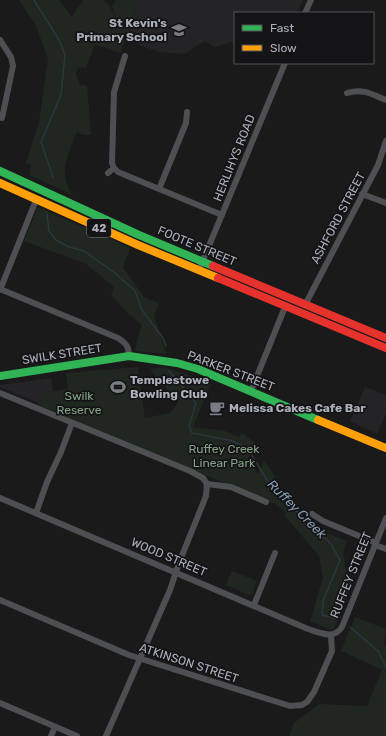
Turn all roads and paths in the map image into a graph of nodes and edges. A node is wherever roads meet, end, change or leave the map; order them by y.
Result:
1 (311, 0) edge
2 (305, 12) edge
3 (0, 40) edge
4 (125, 56) dead end
5 (285, 64) edge
6 (347, 93) dead end
7 (386, 100) edge
8 (187, 112) dead end
9 (2, 118) dead end
10 (386, 141) edge
11 (114, 168) junction
12 (0, 171) edge
13 (108, 173) dead end
14 (0, 183) edge
15 (159, 189) junction
16 (40, 190) junction
17 (362, 194) junction
18 (36, 200) junction
19 (386, 204) edge
20 (222, 215) junction
21 (202, 262) junction
22 (198, 270) junction
23 (0, 289) edge
24 (305, 305) junction
25 (285, 307) junction
26 (386, 338) edge
27 (386, 348) edge
28 (129, 356) junction
29 (0, 376) edge
30 (251, 391) junction
31 (0, 393) edge
32 (72, 422) junction
33 (372, 440) junction
34 (386, 444) edge
35 (386, 448) edge
36 (208, 484) junction
37 (0, 498) edge
38 (266, 502) dead end
39 (36, 513) junction
40 (312, 514) dead end
41 (386, 518) edge
42 (376, 543) junction
43 (386, 548) edge
44 (275, 553) dead end
45 (176, 573) junction
46 (0, 600) edge
47 (254, 605) junction
48 (331, 635) junction
49 (140, 658) junction
50 (0, 703) edge
51 (55, 727) junction
52 (52, 736) edge
53 (77, 736) edge
54 (106, 736) edge

1 - 2 street
3 - 9 street
4 - 11 street
5 - 20 street, HERLIHYS ROAD
6 - 7 street
8 - 15 street
10 - 17 street, ASHFORD STREET
11 - 13 street
11 - 15 street
12 - 16 main road, FOOTE STREET / 42
14 - 18 main road, FOOTE STREET / 42
15 - 20 street
16 - 18 main road
16 - 21 main road, FOOTE STREET / 42
17 - 19 street
17 - 24 street, ASHFORD STREET
18 - 22 main road, FOOTE STREET / 42
18 - 23 street
20 - 21 street, HERLIHYS ROAD
21 - 22 street, HERLIHYS ROAD
21 - 24 main road, FOOTE STREET / 42
22 - 25 main road, FOOTE STREET / 42
23 - 28 street
24 - 26 main road, FOOTE STREET / 42
25 - 27 main road, FOOTE STREET / 42
25 - 30 street
28 - 29 main road, SWILK STREET
28 - 30 main road, PARKER STREET
30 - 33 main road, PARKER STREET
31 - 32 street
32 - 36 street
32 - 39 street
33 - 34 main road, PARKER STREET
33 - 35 main road, PARKER STREET
36 - 38 street
36 - 45 street
37 - 39 street, WOOD STREET
39 - 45 street, WOOD STREET
40 - 42 street
41 - 42 street, RUFFEY STREET
42 - 43 street
42 - 48 street, RUFFEY STREET
44 - 47 street
45 - 47 street, WOOD STREET
45 - 49 street
46 - 49 street, ATKINSON STREET
47 - 48 street, WOOD STREET
48 - 49 street, ATKINSON STREET
49 - 54 street
50 - 51 street
51 - 52 street
51 - 53 street

